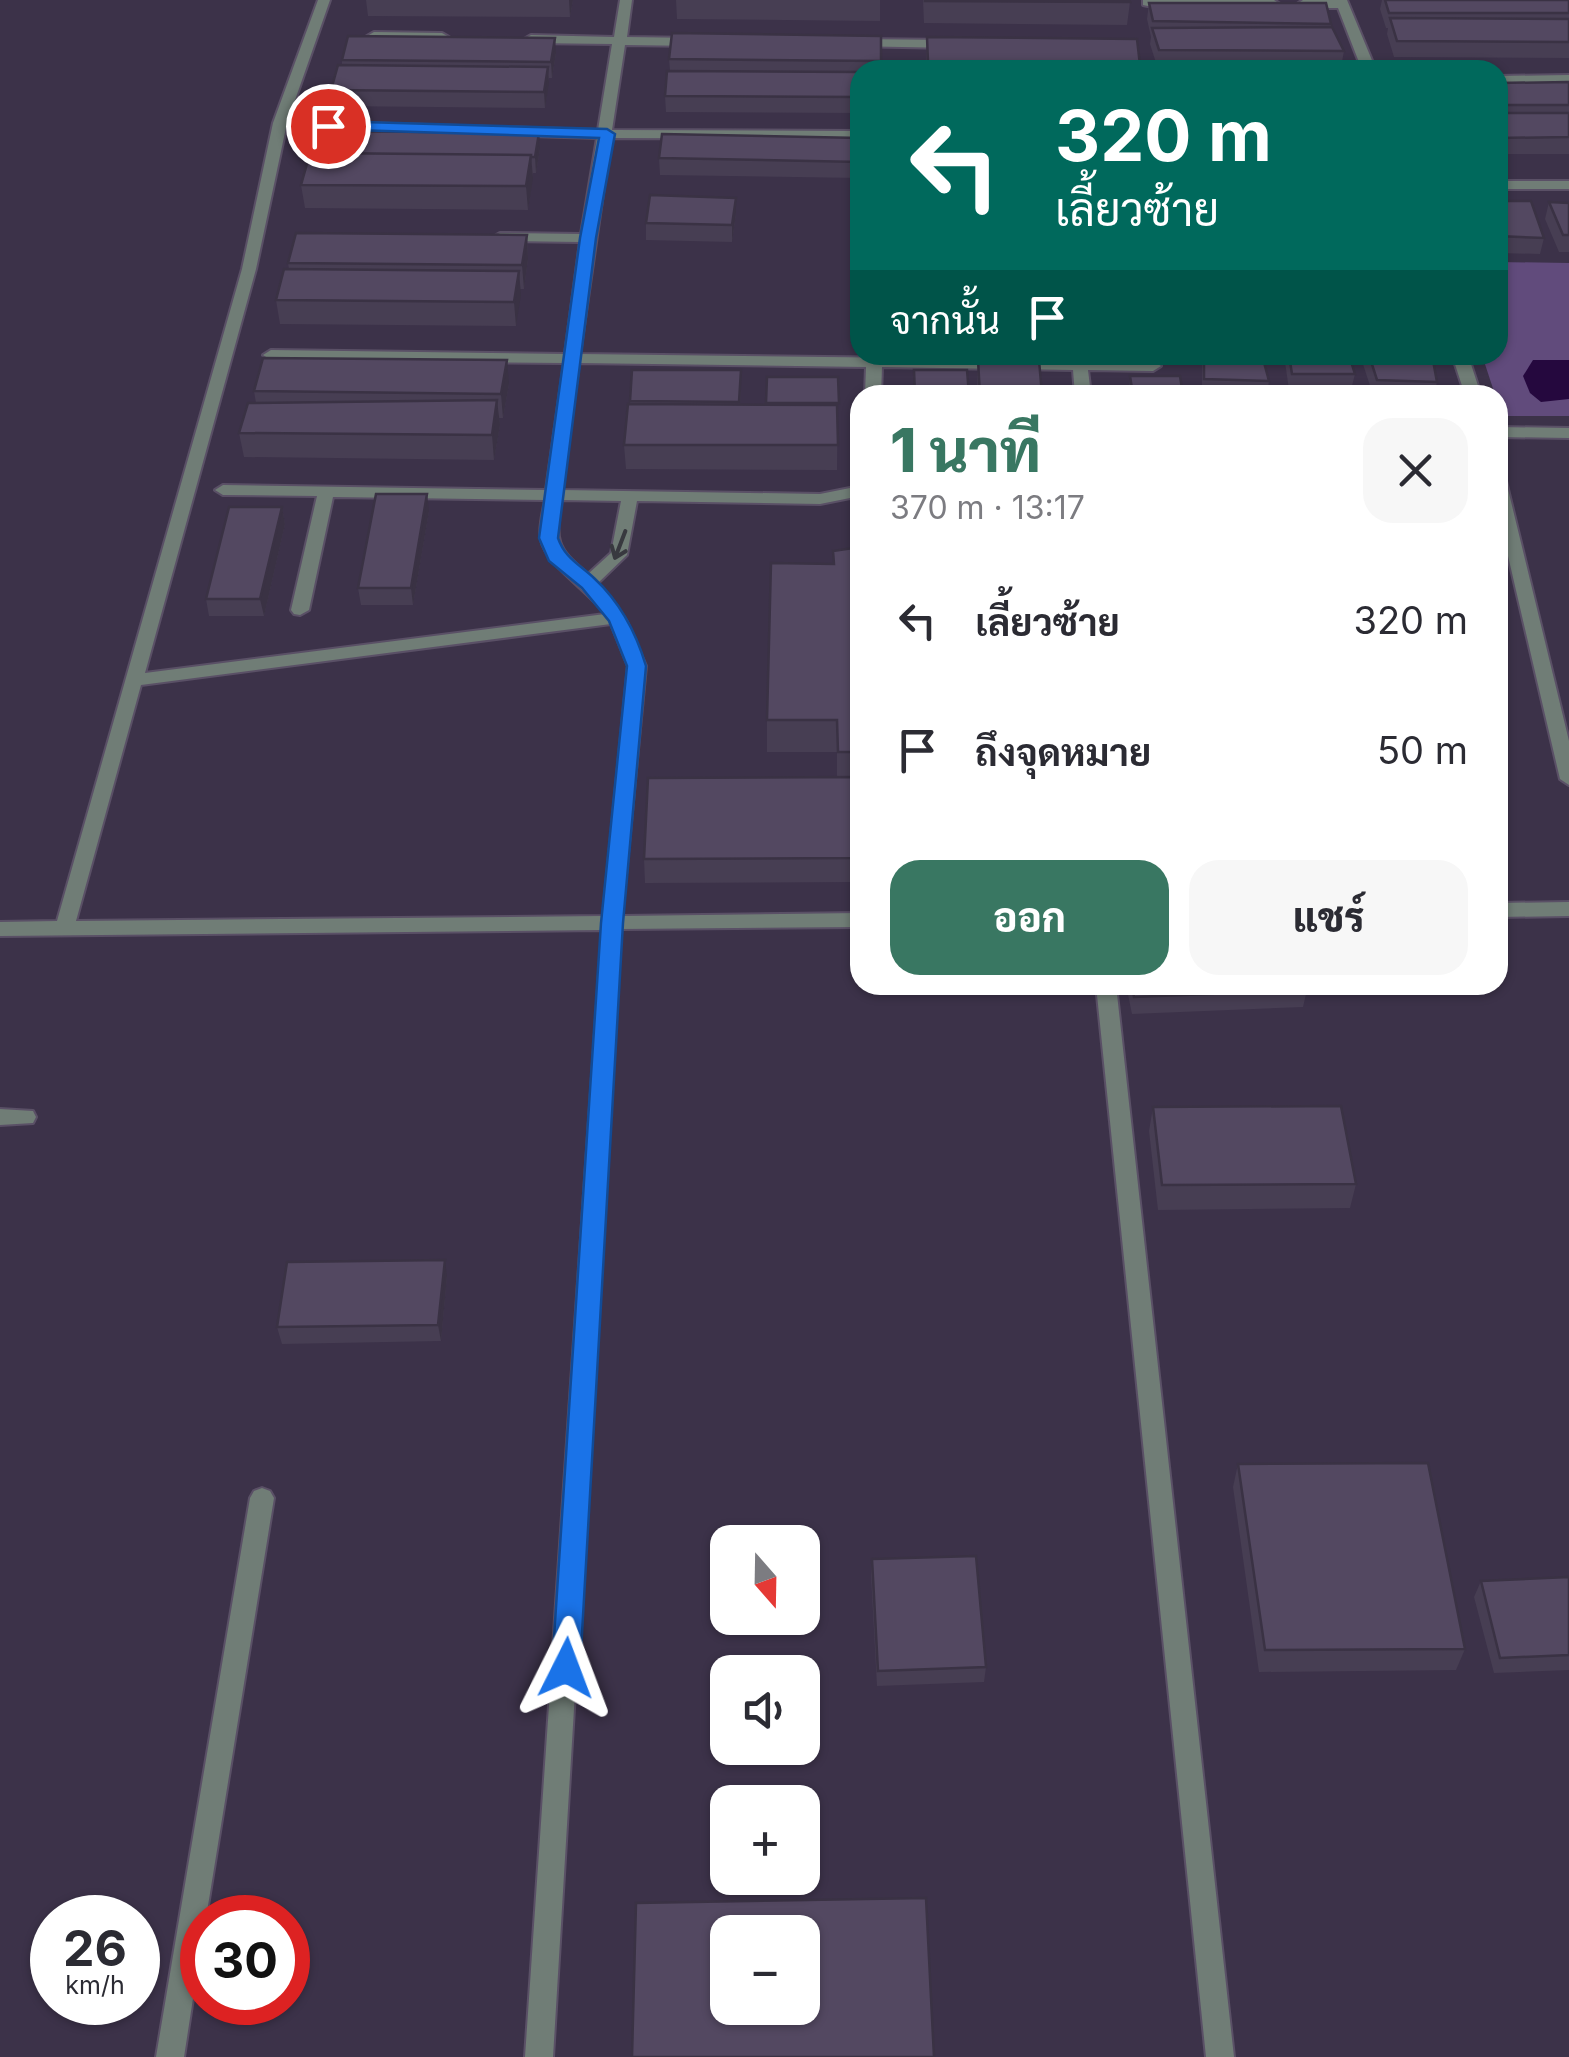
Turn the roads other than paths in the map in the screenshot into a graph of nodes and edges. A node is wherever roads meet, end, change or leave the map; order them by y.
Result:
1 (324, 0) edge
2 (626, 0) edge
3 (1148, 2) edge
4 (1341, 2) edge
5 (374, 36) edge
6 (450, 37) edge
7 (507, 38) edge
8 (620, 41) junction
9 (717, 42) edge
10 (834, 43) edge
11 (969, 44) edge
12 (1365, 60) edge
13 (1508, 80) edge
14 (1569, 80) edge
15 (328, 126) dead end
16 (607, 134) junction
17 (850, 135) edge
18 (1508, 185) edge
19 (1569, 185) edge
20 (490, 236) edge
21 (588, 238) junction
22 (271, 355) edge
23 (574, 357) junction
24 (850, 361) edge
25 (1080, 365) joint
26 (1152, 366) dead end
27 (1081, 385) edge
28 (1508, 432) edge
29 (1569, 433) edge
30 (224, 490) dead end
31 (326, 492) junction
32 (850, 492) edge
33 (553, 494) junction
34 (630, 494) junction
35 (1508, 523) edge
36 (588, 584) junction
37 (300, 610) dead end
38 (616, 618) junction
39 (134, 680) junction
40 (1569, 779) edge
41 (1508, 910) edge
42 (1569, 910) edge
43 (850, 920) edge
44 (612, 923) junction
45 (65, 926) junction
46 (0, 929) edge
47 (1107, 995) edge
48 (0, 1117) edge
49 (26, 1117) dead end
50 (262, 1498) dead end
51 (170, 2057) edge
52 (539, 2057) edge
53 (1220, 2057) edge

1 - 39 street
2 - 8 street
3 - 4 street
4 - 12 street
5 - 6 street
7 - 8 street
8 - 9 street
8 - 16 street
10 - 11 street
13 - 14 street
15 - 16 street
16 - 17 street
16 - 21 street
18 - 19 street
20 - 21 street
21 - 23 street
22 - 23 street
23 - 24 street
23 - 33 street
25 - 26 street
25 - 27 street
28 - 29 street
30 - 31 street
31 - 33 street
31 - 37 street
32 - 34 street
33 - 34 street
33 - 36 street
34 -> 36 street
35 - 40 street
36 - 38 street
38 - 39 street
38 - 44 street
39 - 45 street
41 - 42 street
43 - 44 street
44 - 45 street
44 - 52 street
45 - 46 street
47 - 53 street
48 - 49 street
50 - 51 street

